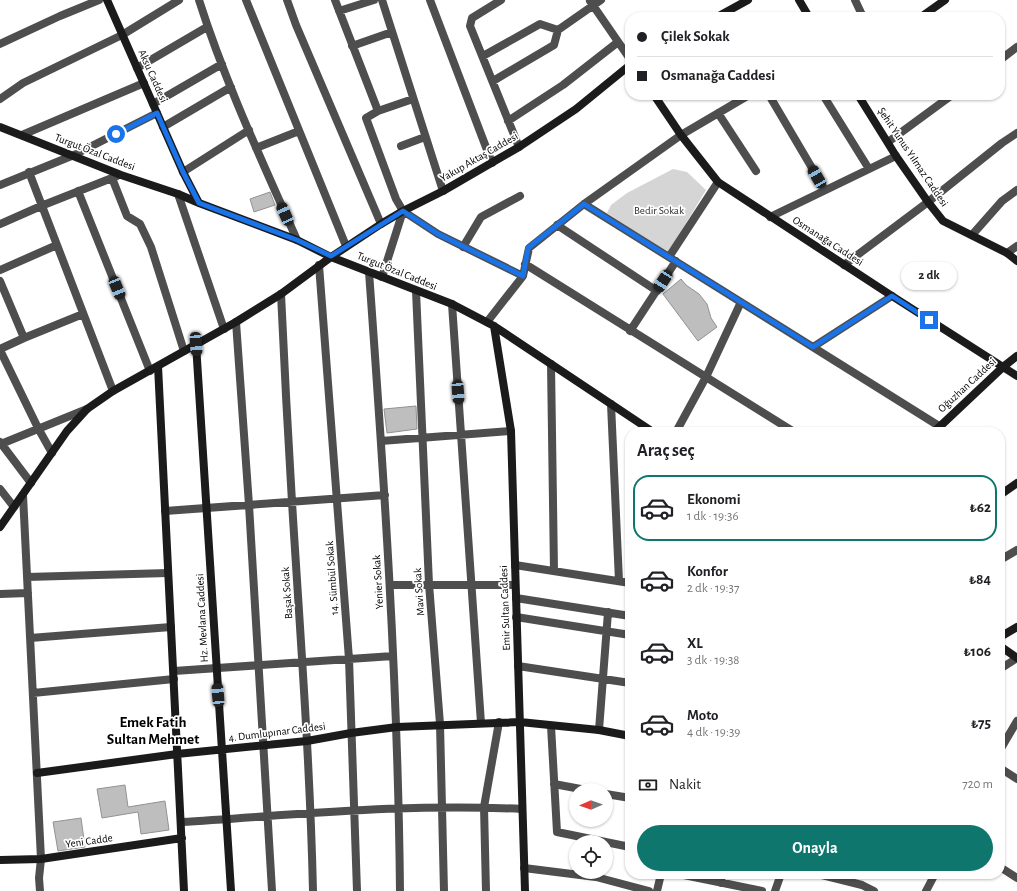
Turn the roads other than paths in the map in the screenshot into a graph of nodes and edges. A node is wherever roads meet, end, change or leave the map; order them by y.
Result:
1 (99, 0) edge
2 (107, 0) edge
3 (179, 0) edge
4 (199, 0) edge
5 (246, 0) edge
6 (287, 0) edge
7 (335, 0) edge
8 (374, 0) edge
9 (382, 0) edge
10 (430, 0) edge
11 (501, 0) edge
12 (601, 0) edge
13 (799, 0) edge
14 (855, 0) edge
15 (946, 0) edge
16 (745, 1) edge
17 (591, 3) edge
18 (339, 11) junction
19 (726, 12) edge
20 (807, 12) edge
21 (861, 12) edge
22 (928, 12) edge
23 (207, 27) junction
24 (558, 30) junction
25 (392, 32) junction
26 (122, 35) junction
27 (618, 42) junction
28 (0, 44) edge
29 (352, 46) junction
30 (1017, 48) edge
31 (625, 52) edge
32 (483, 56) junction
33 (1005, 56) edge
34 (222, 64) junction
35 (137, 68) junction
36 (625, 68) edge
37 (493, 81) junction
38 (144, 83) junction
39 (231, 86) junction
40 (0, 99) edge
41 (414, 99) junction
42 (657, 100) edge
43 (740, 100) edge
44 (772, 100) edge
45 (826, 100) edge
46 (861, 100) edge
47 (945, 100) edge
48 (153, 104) junction
49 (378, 111) junction
50 (157, 113) junction
51 (718, 113) junction
52 (508, 121) junction
53 (163, 127) junction
54 (2, 129) edge
55 (248, 130) junction
56 (299, 131) junction
57 (1017, 133) edge
58 (22, 135) junction
59 (681, 135) junction
60 (425, 137) junction
61 (888, 142) junction
62 (401, 146) dead end
63 (519, 147) junction
64 (256, 148) junction
65 (74, 155) junction
66 (896, 156) junction
67 (492, 163) junction
68 (869, 169) junction
69 (756, 171) dead end
70 (29, 172) junction
71 (183, 172) junction
72 (121, 174) junction
73 (112, 178) junction
74 (718, 182) junction
75 (0, 184) edge
76 (825, 190) junction
77 (1017, 190) edge
78 (78, 191) junction
79 (443, 191) junction
80 (178, 194) junction
81 (520, 196) dead end
82 (928, 202) junction
83 (199, 203) junction
84 (584, 204) junction
85 (41, 206) junction
86 (403, 211) junction
87 (770, 217) junction
88 (0, 224) edge
89 (381, 224) junction
90 (557, 225) junction
91 (972, 235) junction
92 (297, 240) junction
93 (57, 245) junction
94 (346, 246) junction
95 (463, 246) junction
96 (1017, 246) edge
97 (1007, 253) junction
98 (331, 256) junction
99 (673, 259) junction
100 (1017, 261) edge
101 (526, 264) junction
102 (319, 265) junction
103 (844, 265) junction
104 (0, 270) edge
105 (369, 272) junction
106 (523, 276) junction
107 (382, 277) junction
108 (0, 281) edge
109 (416, 291) junction
110 (657, 291) junction
111 (280, 294) junction
112 (892, 296) junction
113 (741, 302) junction
114 (452, 304) junction
115 (83, 314) junction
116 (236, 322) junction
117 (491, 324) junction
118 (224, 329) junction
119 (630, 331) junction
120 (24, 338) junction
121 (196, 344) junction
122 (813, 347) junction
123 (0, 349) edge
124 (184, 351) junction
125 (1017, 356) edge
126 (551, 364) junction
127 (158, 366) junction
128 (1003, 367) junction
129 (150, 371) junction
130 (1017, 376) edge
131 (706, 377) junction
132 (113, 391) junction
133 (612, 404) junction
134 (87, 409) junction
135 (646, 427) edge
136 (679, 427) edge
137 (786, 427) edge
138 (934, 427) edge
139 (939, 427) edge
140 (38, 428) junction
141 (510, 431) junction
142 (461, 435) junction
143 (423, 438) junction
144 (381, 441) junction
145 (1, 443) edge
146 (52, 453) junction
147 (31, 483) junction
148 (1017, 483) edge
149 (0, 490) edge
150 (1005, 491) edge
151 (23, 495) junction
152 (385, 495) junction
153 (337, 499) junction
154 (292, 502) junction
155 (249, 505) junction
156 (14, 507) junction
157 (207, 508) junction
158 (165, 511) junction
159 (0, 527) edge
160 (1017, 550) edge
161 (1005, 557) edge
162 (515, 565) junction
163 (554, 571) junction
164 (168, 573) junction
165 (27, 577) junction
166 (619, 582) junction
167 (625, 583) edge
168 (430, 584) junction
169 (472, 584) junction
170 (390, 585) junction
171 (515, 585) junction
172 (28, 593) junction
173 (0, 594) edge
174 (516, 598) junction
175 (608, 612) junction
176 (625, 615) edge
177 (516, 617) junction
178 (171, 627) junction
179 (1017, 627) edge
180 (607, 631) junction
181 (625, 634) edge
182 (1005, 634) edge
183 (30, 638) junction
184 (1005, 650) edge
185 (393, 656) junction
186 (1017, 658) edge
187 (348, 659) junction
188 (303, 662) junction
189 (258, 665) junction
190 (518, 666) junction
191 (1005, 666) edge
192 (216, 668) junction
193 (174, 675) junction
194 (603, 679) junction
195 (625, 682) edge
196 (33, 693) junction
197 (1017, 721) edge
198 (499, 722) junction
199 (520, 722) junction
200 (481, 723) junction
201 (440, 724) junction
202 (552, 726) junction
203 (397, 727) junction
204 (599, 730) junction
205 (351, 733) junction
206 (625, 735) edge
207 (307, 741) junction
208 (1005, 741) edge
209 (264, 745) junction
210 (222, 749) junction
211 (177, 754) junction
212 (1005, 771) edge
213 (37, 773) junction
214 (1017, 779) edge
215 (554, 784) junction
216 (569, 787) edge
217 (613, 795) edge
218 (625, 797) edge
219 (399, 807) junction
220 (442, 807) junction
221 (484, 807) junction
222 (522, 809) junction
223 (354, 810) junction
224 (311, 813) junction
225 (268, 816) junction
226 (226, 819) junction
227 (181, 822) junction
228 (182, 838) junction
229 (625, 846) edge
230 (41, 859) junction
231 (0, 860) edge
232 (524, 868) junction
233 (1005, 870) edge
234 (1017, 878) edge
235 (660, 879) edge
236 (702, 879) edge
237 (721, 879) edge
238 (780, 879) edge
239 (838, 879) edge
240 (932, 879) edge
241 (721, 883) junction
242 (40, 891) edge
243 (184, 891) edge
244 (231, 891) edge
245 (272, 891) edge
246 (313, 891) edge
247 (357, 891) edge
248 (400, 891) edge
249 (444, 891) edge
250 (486, 891) edge
251 (525, 891) edge
252 (648, 891) edge
253 (657, 891) edge
254 (762, 891) edge
255 (776, 891) edge
256 (874, 891) edge
257 (926, 891) edge

1 - 28 street
2 - 26 street, Aksu Caddesi
3 - 26 street
4 - 23 street
5 - 56 street
6 - 89 street
7 - 18 street
8 - 18 street
9 - 25 street
10 - 67 street
11 - 32 street
12 - 17 street
13 - 20 street
14 - 21 street
15 - 22 street
16 - 19 street
17 - 24 street
17 - 27 street
18 - 29 street
23 - 34 street
23 - 35 street
24 - 32 street
24 - 37 street
25 - 29 street
25 - 41 street
26 - 35 street, Aksu Caddesi
26 - 40 street
27 - 31 street
27 - 52 street
29 - 49 street
30 - 33 street
32 - 37 street
34 - 39 street
34 - 48 street
35 - 38 street, Aksu Caddesi
36 - 63 street, Yakup Aktaş Caddesi
37 - 52 street
38 - 48 street, Aksu Caddesi
38 - 58 street
39 - 53 street
39 - 55 street
41 - 49 street
41 - 60 street
42 - 59 street, Osmanağa Caddesi
43 - 51 street
44 - 76 street
45 - 68 street
46 - 61 street, Şehit Yunus Yılmaz Caddesi
47 - 61 street
48 - 50 street, Aksu Caddesi
49 - 86 street
50 - 53 street, Aksu Caddesi
50 - 65 street
51 - 59 street
51 - 69 street
52 - 63 street
53 - 71 street, Aksu Caddesi
54 - 58 street, Turgut Özal Caddesi
55 - 64 street
55 - 71 street
56 - 64 street
56 - 94 street
57 - 82 street
58 - 65 street, Turgut Özal Caddesi
59 - 74 street, Osmanağa Caddesi
59 - 84 street
60 - 62 street
60 - 79 street
61 - 66 street, Şehit Yunus Yılmaz Caddesi
63 - 67 street, Yakup Aktaş Caddesi
64 - 92 street
65 - 70 street
65 - 72 street, Turgut Özal Caddesi
66 - 68 street
66 - 82 street, Şehit Yunus Yılmaz Caddesi
67 - 79 street, Yakup Aktaş Caddesi
68 - 76 street
70 - 75 street
70 - 85 street
71 - 83 street, Aksu Caddesi
72 - 73 street
72 - 80 street, Turgut Özal Caddesi
73 - 78 street
73 - 124 street
74 - 87 street, Osmanağa Caddesi
74 - 99 street
76 - 87 street
77 - 91 street
78 - 85 street
78 - 129 street
79 - 86 street, Yakup Aktaş Caddesi
80 - 83 street, Turgut Özal Caddesi
80 - 118 street
81 - 95 street
82 - 91 street, Şehit Yunus Yılmaz Caddesi
82 - 103 street
83 - 92 street, Turgut Özal Caddesi
84 - 90 street
84 - 99 street
85 - 88 street
85 - 93 street
86 - 89 street, Yakup Aktaş Caddesi
86 - 95 street
86 - 107 street
87 - 103 street, Osmanağa Caddesi
89 - 94 street, Yakup Aktaş Caddesi
90 - 101 street
90 - 110 street
91 - 97 street, Şehit Yunus Yılmaz Caddesi
92 - 98 street, Turgut Özal Caddesi
93 - 104 street
93 - 115 street
94 - 98 street, Yakup Aktaş Caddesi
95 - 106 street
96 - 97 street
97 - 100 street, Şehit Yunus Yılmaz Caddesi
98 - 102 street, Yakup Aktaş Caddesi
98 - 105 street, Turgut Özal Caddesi
99 - 110 street
99 - 113 street
101 - 106 street
101 - 119 street
102 - 111 street, Yakup Aktaş Caddesi
102 - 153 street, 14. Sümbül Sokak
103 - 112 street, Osmanağa Caddesi
105 - 107 street, Turgut Özal Caddesi
105 - 144 street, Yenier Sokak
106 - 117 street
107 - 109 street, Turgut Özal Caddesi
108 - 120 street
109 - 114 street, Turgut Özal Caddesi
109 - 143 street, Mavi Sokak
110 - 119 street
111 - 116 street, Yakup Aktaş Caddesi
111 - 154 street, Başak Sokak
112 - 122 street
112 - 128 street, Osmanağa Caddesi
113 - 122 street
113 - 131 street
114 - 117 street, Turgut Özal Caddesi
114 - 142 street
115 - 120 street
115 - 132 street
116 - 118 street, Yakup Aktaş Caddesi
116 - 155 street
117 - 126 street, Turgut Özal Caddesi
117 - 141 street, Emir Sultan Caddesi
118 - 121 street, Yakup Aktaş Caddesi
119 - 131 street
120 - 123 street
121 - 124 street, Yakup Aktaş Caddesi
121 - 157 street, Hz. Mevlana Caddesi
122 - 138 street
123 - 140 street
124 - 127 street, Yakup Aktaş Caddesi
125 - 128 street, Oğuzhan Caddesi
126 - 133 street, Turgut Özal Caddesi
126 - 163 street
127 - 129 street, Yakup Aktaş Caddesi
127 - 158 street
128 - 130 street, Osmanağa Caddesi
128 - 139 street, Oğuzhan Caddesi
129 - 132 street, Yakup Aktaş Caddesi
131 - 136 street
131 - 137 street
132 - 134 street, Yakup Aktaş Caddesi
133 - 135 street, Turgut Özal Caddesi
133 - 166 street
134 - 140 street
134 - 146 street, Yakup Aktaş Caddesi
140 - 145 street
140 - 146 street
141 - 142 street
141 - 162 street, Emir Sultan Caddesi
142 - 143 street
142 - 169 street
143 - 144 street
143 - 168 street, Mavi Sokak
144 - 152 street, Yenier Sokak
145 - 147 street
146 - 147 street, Yakup Aktaş Caddesi
147 - 151 street, Yakup Aktaş Caddesi
148 - 150 street
149 - 156 street
151 - 156 street, Yakup Aktaş Caddesi
151 - 165 street
152 - 153 street
152 - 170 street, Yenier Sokak
153 - 154 street
153 - 187 street, 14. Sümbül Sokak
154 - 155 street
154 - 188 street, Başak Sokak
155 - 157 street
155 - 189 street
156 - 159 street, Yakup Aktaş Caddesi
157 - 158 street
157 - 192 street, Hz. Mevlana Caddesi
158 - 164 street
160 - 161 street
162 - 163 street
162 - 171 street, Emir Sultan Caddesi
163 - 166 street
164 - 165 street
164 - 178 street
165 - 172 street
166 - 167 street
168 - 169 street
168 - 170 street
168 - 201 street, Mavi Sokak
169 - 171 street
169 - 200 street
170 - 185 street, Yenier Sokak
171 - 174 street, Emir Sultan Caddesi
172 - 173 street
172 - 183 street
174 - 175 street
174 - 177 street, Emir Sultan Caddesi
175 - 176 street
175 - 180 street
177 - 180 street
177 - 190 street, Emir Sultan Caddesi
178 - 183 street
178 - 193 street
179 - 182 street
180 - 181 street
180 - 194 street
183 - 196 street
184 - 186 street
185 - 187 street
185 - 203 street, Yenier Sokak
186 - 191 street
187 - 188 street
187 - 205 street, 14. Sümbül Sokak
188 - 189 street
188 - 207 street, Başak Sokak
189 - 192 street
189 - 209 street
190 - 194 street
190 - 199 street, Emir Sultan Caddesi
192 - 193 street
192 - 210 street, Hz. Mevlana Caddesi
193 - 196 street
193 - 211 street
194 - 195 street
194 - 204 street
196 - 213 street
197 - 208 street
198 - 199 street, 4. Dumlupınar Caddesi
198 - 200 street, 4. Dumlupınar Caddesi
198 - 221 street
199 - 202 street, 4. Dumlupınar Caddesi
199 - 222 street, Emir Sultan Caddesi
200 - 201 street, 4. Dumlupınar Caddesi
201 - 203 street, 4. Dumlupınar Caddesi
201 - 220 street, Mavi Sokak
202 - 204 street, 4. Dumlupınar Caddesi
202 - 215 street
203 - 205 street, 4. Dumlupınar Caddesi
203 - 219 street, Yenier Sokak
204 - 206 street, 4. Dumlupınar Caddesi
205 - 207 street, 4. Dumlupınar Caddesi
205 - 223 street, 14. Sümbül Sokak
207 - 209 street, 4. Dumlupınar Caddesi
207 - 224 street, Başak Sokak
209 - 210 street, 4. Dumlupınar Caddesi
209 - 225 street
210 - 211 street, 4. Dumlupınar Caddesi
210 - 226 street, Hz. Mevlana Caddesi
211 - 213 street, 4. Dumlupınar Caddesi
211 - 227 street
212 - 214 street
213 - 230 street
215 - 216 street
215 - 229 street
217 - 218 street
219 - 220 street
219 - 223 street
219 - 248 street, Yenier Sokak
220 - 221 street
220 - 249 street, Mavi Sokak
221 - 222 street
221 - 250 street
222 - 232 street, Emir Sultan Caddesi
223 - 224 street
223 - 247 street, 14. Sümbül Sokak
224 - 225 street
224 - 246 street, Başak Sokak
225 - 226 street
225 - 245 street
226 - 227 street
226 - 244 street, Hz. Mevlana Caddesi
227 - 228 street
228 - 230 street, Yeni Cadde
228 - 243 street
230 - 231 street, Yeni Cadde
230 - 242 street
232 - 251 street, Emir Sultan Caddesi
232 - 252 street
233 - 234 street
235 - 253 street
236 - 241 street
237 - 241 street
238 - 255 street
239 - 256 street
240 - 257 street
241 - 254 street

